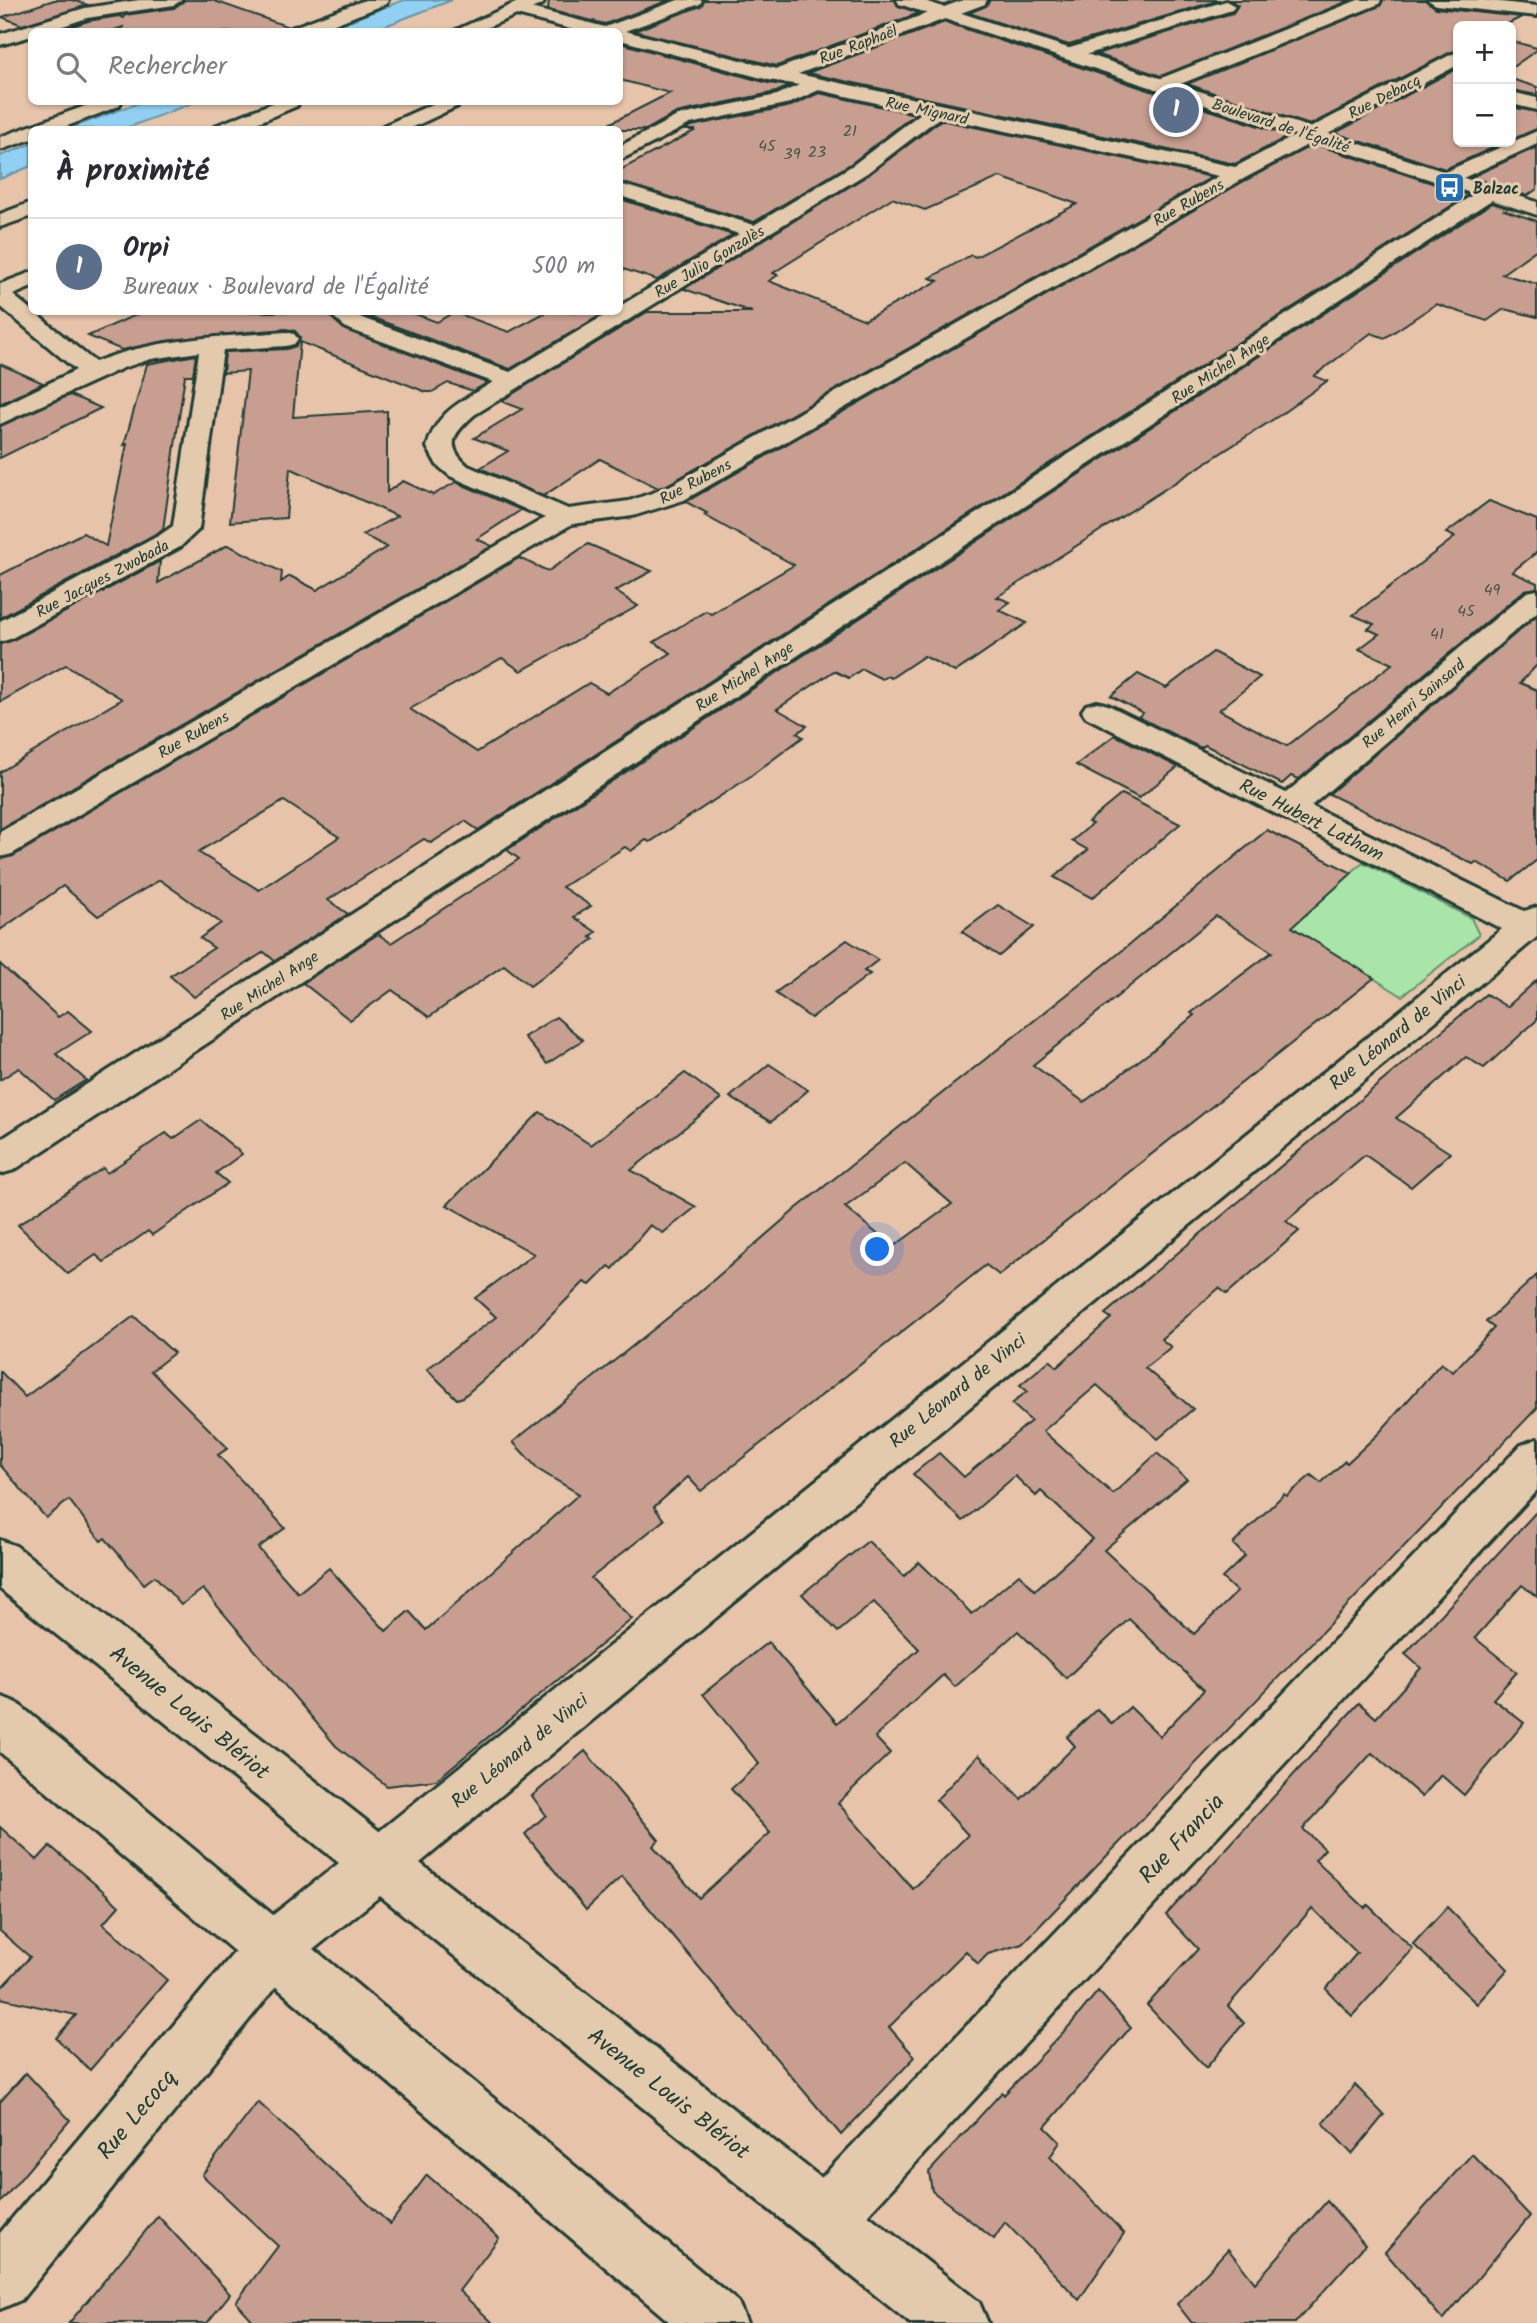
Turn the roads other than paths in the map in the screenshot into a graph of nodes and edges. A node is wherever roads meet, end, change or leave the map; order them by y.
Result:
1 (174, 0) edge
2 (380, 0) edge
3 (537, 0) edge
4 (694, 0) edge
5 (905, 0) edge
6 (979, 0) edge
7 (1373, 0) edge
8 (1436, 0) edge
9 (1226, 6) dead end
10 (515, 9) junction
11 (1537, 11) edge
12 (942, 12) junction
13 (1537, 18) edge
14 (1520, 27) dead end
15 (36, 28) edge
16 (306, 28) edge
17 (470, 28) edge
18 (589, 28) edge
19 (616, 28) edge
20 (28, 31) edge
21 (623, 36) edge
22 (0, 40) edge
23 (1069, 54) junction
24 (1453, 61) edge
25 (726, 63) junction
26 (775, 76) junction
27 (1419, 78) junction
28 (1445, 83) dead end
29 (814, 85) junction
30 (1161, 85) junction
31 (1516, 99) edge
32 (1537, 104) edge
33 (103, 105) edge
34 (283, 105) edge
35 (445, 105) edge
36 (935, 112) junction
37 (684, 120) junction
38 (48, 126) edge
39 (232, 126) edge
40 (406, 126) edge
41 (28, 134) edge
42 (1310, 134) junction
43 (1537, 137) edge
44 (0, 144) edge
45 (623, 152) edge
46 (1237, 174) junction
47 (1445, 179) junction
48 (623, 191) edge
49 (1489, 193) junction
50 (1537, 209) edge
51 (28, 210) edge
52 (0, 221) edge
53 (757, 232) junction
54 (28, 281) edge
55 (0, 294) edge
56 (623, 313) edge
57 (342, 315) edge
58 (621, 315) edge
59 (286, 339) dead end
60 (212, 344) junction
61 (93, 372) junction
62 (512, 381) junction
63 (0, 417) edge
64 (565, 517) junction
65 (1537, 598) edge
66 (0, 633) edge
67 (1097, 711) dead end
68 (1290, 807) junction
69 (0, 846) edge
70 (1532, 923) edge
71 (0, 1159) edge
72 (1537, 1459) edge
73 (0, 1561) edge
74 (0, 1720) edge
75 (379, 1864) junction
76 (272, 1949) junction
77 (825, 2217) junction
78 (0, 2278) edge
79 (717, 2323) edge
80 (958, 2323) edge

1 - 15 street
2 - 16 street
3 - 10 street
4 - 19 street
5 - 12 street, Boulevard de l'Égalité
6 - 12 street, Rue Raphaël
7 - 30 street
8 - 11 street
9 - 23 street
10 - 17 street
10 - 18 street
12 - 23 street, Boulevard de l'Égalité
12 - 26 street, Rue Raphaël
13 - 14 street
20 - 22 street
21 - 25 street, Rue Mignard
23 - 30 street, Boulevard de l'Égalité
24 - 27 street, Rue Debacq
25 - 26 street, Rue Mignard
25 - 37 street
26 - 29 street, Rue Mignard
27 - 28 street
27 - 42 street, Rue Debacq
29 - 36 street, Rue Mignard
29 - 37 street
30 - 42 street, Boulevard de l'Égalité
31 - 32 street
33 - 38 street
34 - 39 street
35 - 40 street
36 - 46 street, Rue Mignard
36 - 53 street, Rue Julio Gonzalès
37 - 45 street
41 - 44 street
42 - 46 street, Rue Rubens
42 - 47 street, Boulevard de l'Égalité
43 - 47 street
46 - 64 street, Rue Rubens
47 - 49 street, Boulevard de l'Égalité
48 - 53 street
49 - 50 street, Boulevard de l'Égalité
49 - 71 street, Rue Michel Ange
51 - 52 street
53 - 56 street, Rue Julio Gonzalès
54 - 55 street
55 - 61 street
57 - 62 street
58 - 62 street, Rue Julio Gonzalès
59 - 60 street
60 - 61 street
60 - 66 street, Rue Jacques Zwobada
61 - 63 street
62 - 64 street, Rue Julio Gonzalès
64 - 69 street, Rue Rubens
65 - 68 street, Rue Henri Sainsard
67 - 68 street, Rue Hubert Latham
68 - 70 street, Rue Hubert Latham
70 - 75 street, Rue Léonard de Vinci
72 - 77 street, Rue Francia
73 - 75 street, Avenue Louis Blériot
74 - 76 street
75 - 76 street
75 - 77 street, Avenue Louis Blériot
76 - 78 street, Rue Lecocq
76 - 79 street
77 - 80 street, Avenue Louis Blériot

